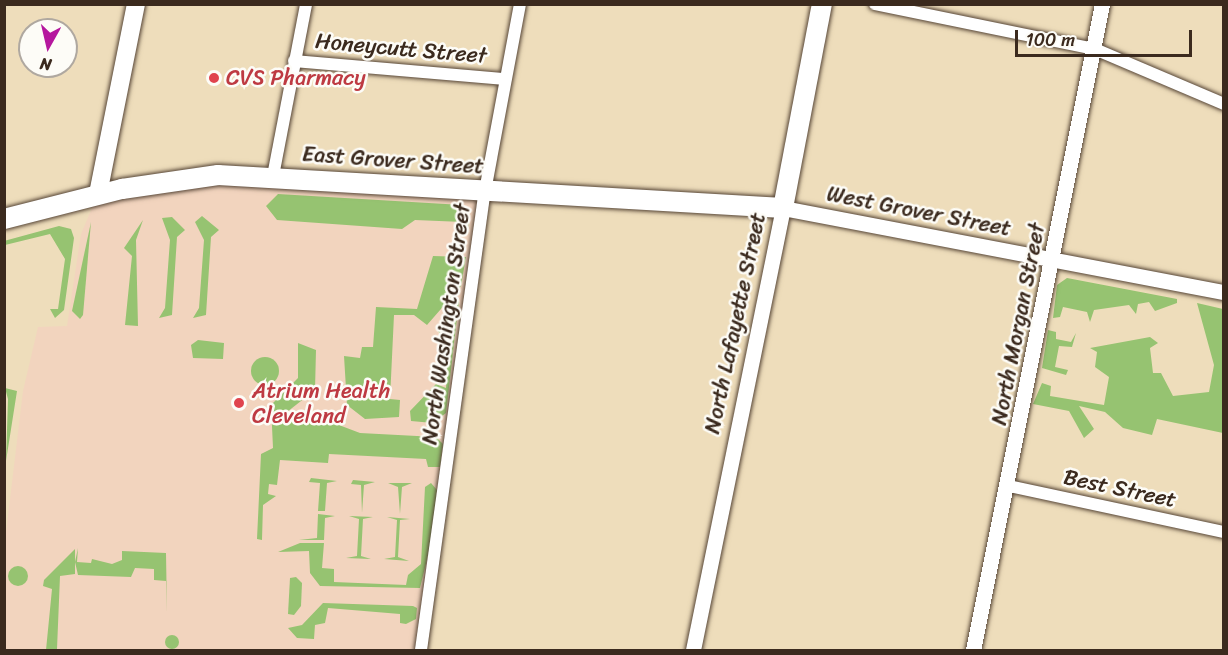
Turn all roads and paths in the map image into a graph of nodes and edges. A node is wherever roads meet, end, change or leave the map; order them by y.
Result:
1 (136, 4) edge
2 (306, 4) edge
3 (520, 4) edge
4 (822, 4) edge
5 (875, 4) edge
6 (1102, 4) edge
7 (1095, 48) junction
8 (294, 61) junction
9 (505, 79) junction
10 (1224, 104) edge
11 (273, 176) junction
12 (485, 191) junction
13 (98, 194) junction
14 (783, 208) junction
15 (4, 219) edge
16 (1053, 259) junction
17 (1224, 292) edge
18 (1009, 486) junction
19 (1224, 532) edge
20 (421, 651) edge
21 (693, 651) edge
22 (973, 651) edge

1 - 13 main road
2 - 8 street
3 - 9 street, North Washington Street
4 - 14 main road, North Lafayette Street
5 - 7 street
6 - 7 street, North Morgan Street
7 - 10 street
7 - 16 street, North Morgan Street
8 - 9 street, Honeycutt Street
8 - 11 street
9 - 12 street, North Washington Street
11 - 12 main road, East Grover Street
11 - 13 main road, East Grover Street
12 - 14 main road, East Grover Street
12 - 20 street, North Washington Street
13 - 15 main road, East Grover Street
14 - 16 street, West Grover Street
14 - 21 street, North Lafayette Street
16 - 17 street, West Grover Street
16 - 18 street, North Morgan Street
18 - 19 street, Best Street
18 - 22 street, North Morgan Street

